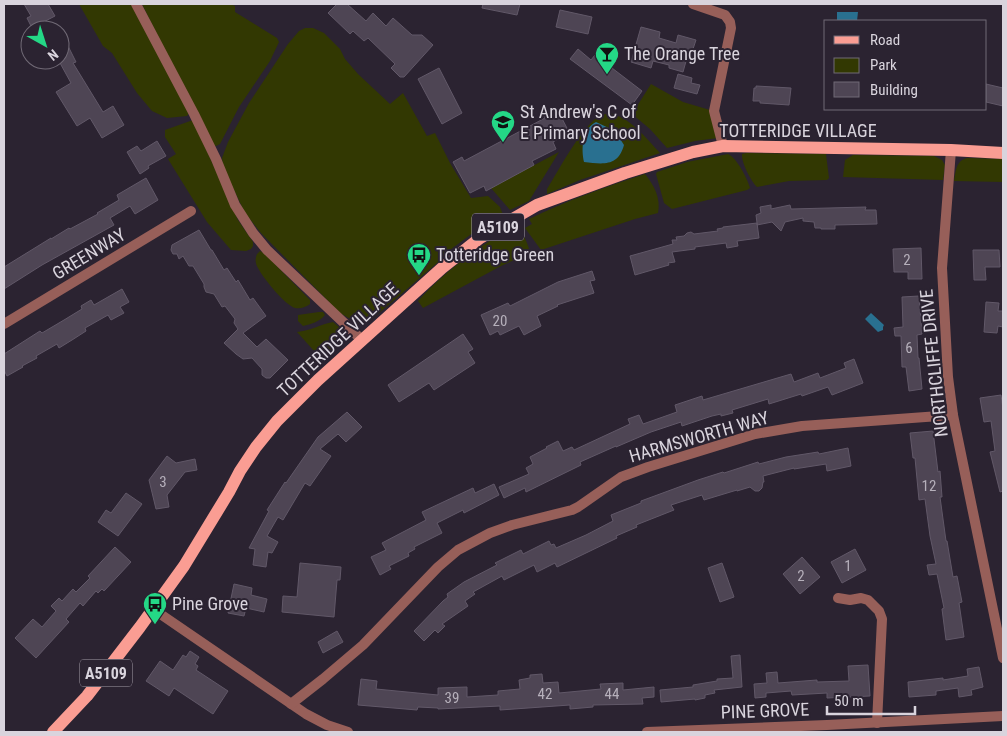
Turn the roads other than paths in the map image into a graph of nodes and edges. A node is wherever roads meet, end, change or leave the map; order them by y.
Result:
1 (136, 4) edge
2 (693, 4) edge
3 (723, 146) junction
4 (951, 150) junction
5 (1003, 153) edge
6 (191, 211) dead end
7 (4, 324) edge
8 (362, 340) junction
9 (953, 415) junction
10 (838, 598) dead end
11 (153, 609) junction
12 (1003, 658) edge
13 (291, 704) junction
14 (1003, 716) edge
15 (877, 723) junction
16 (53, 732) edge
17 (348, 732) edge
18 (647, 732) edge

1 - 8 street
2 - 3 street
3 - 4 main road, TOTTERIDGE VILLAGE / A5109
3 - 8 main road, TOTTERIDGE VILLAGE / A5109
4 - 5 main road, TOTTERIDGE VILLAGE / A5109
4 - 9 street, NORTHCLIFFE DRIVE
6 - 7 street, GREENWAY
8 - 11 main road, TOTTERIDGE VILLAGE / A5109
9 - 12 street, NORTHCLIFFE DRIVE
9 - 13 street, HARMSWORTH WAY
10 - 15 street
11 - 13 street
11 - 16 main road, A5109
13 - 17 street
14 - 15 street, PINE GROVE
15 - 18 street, PINE GROVE

